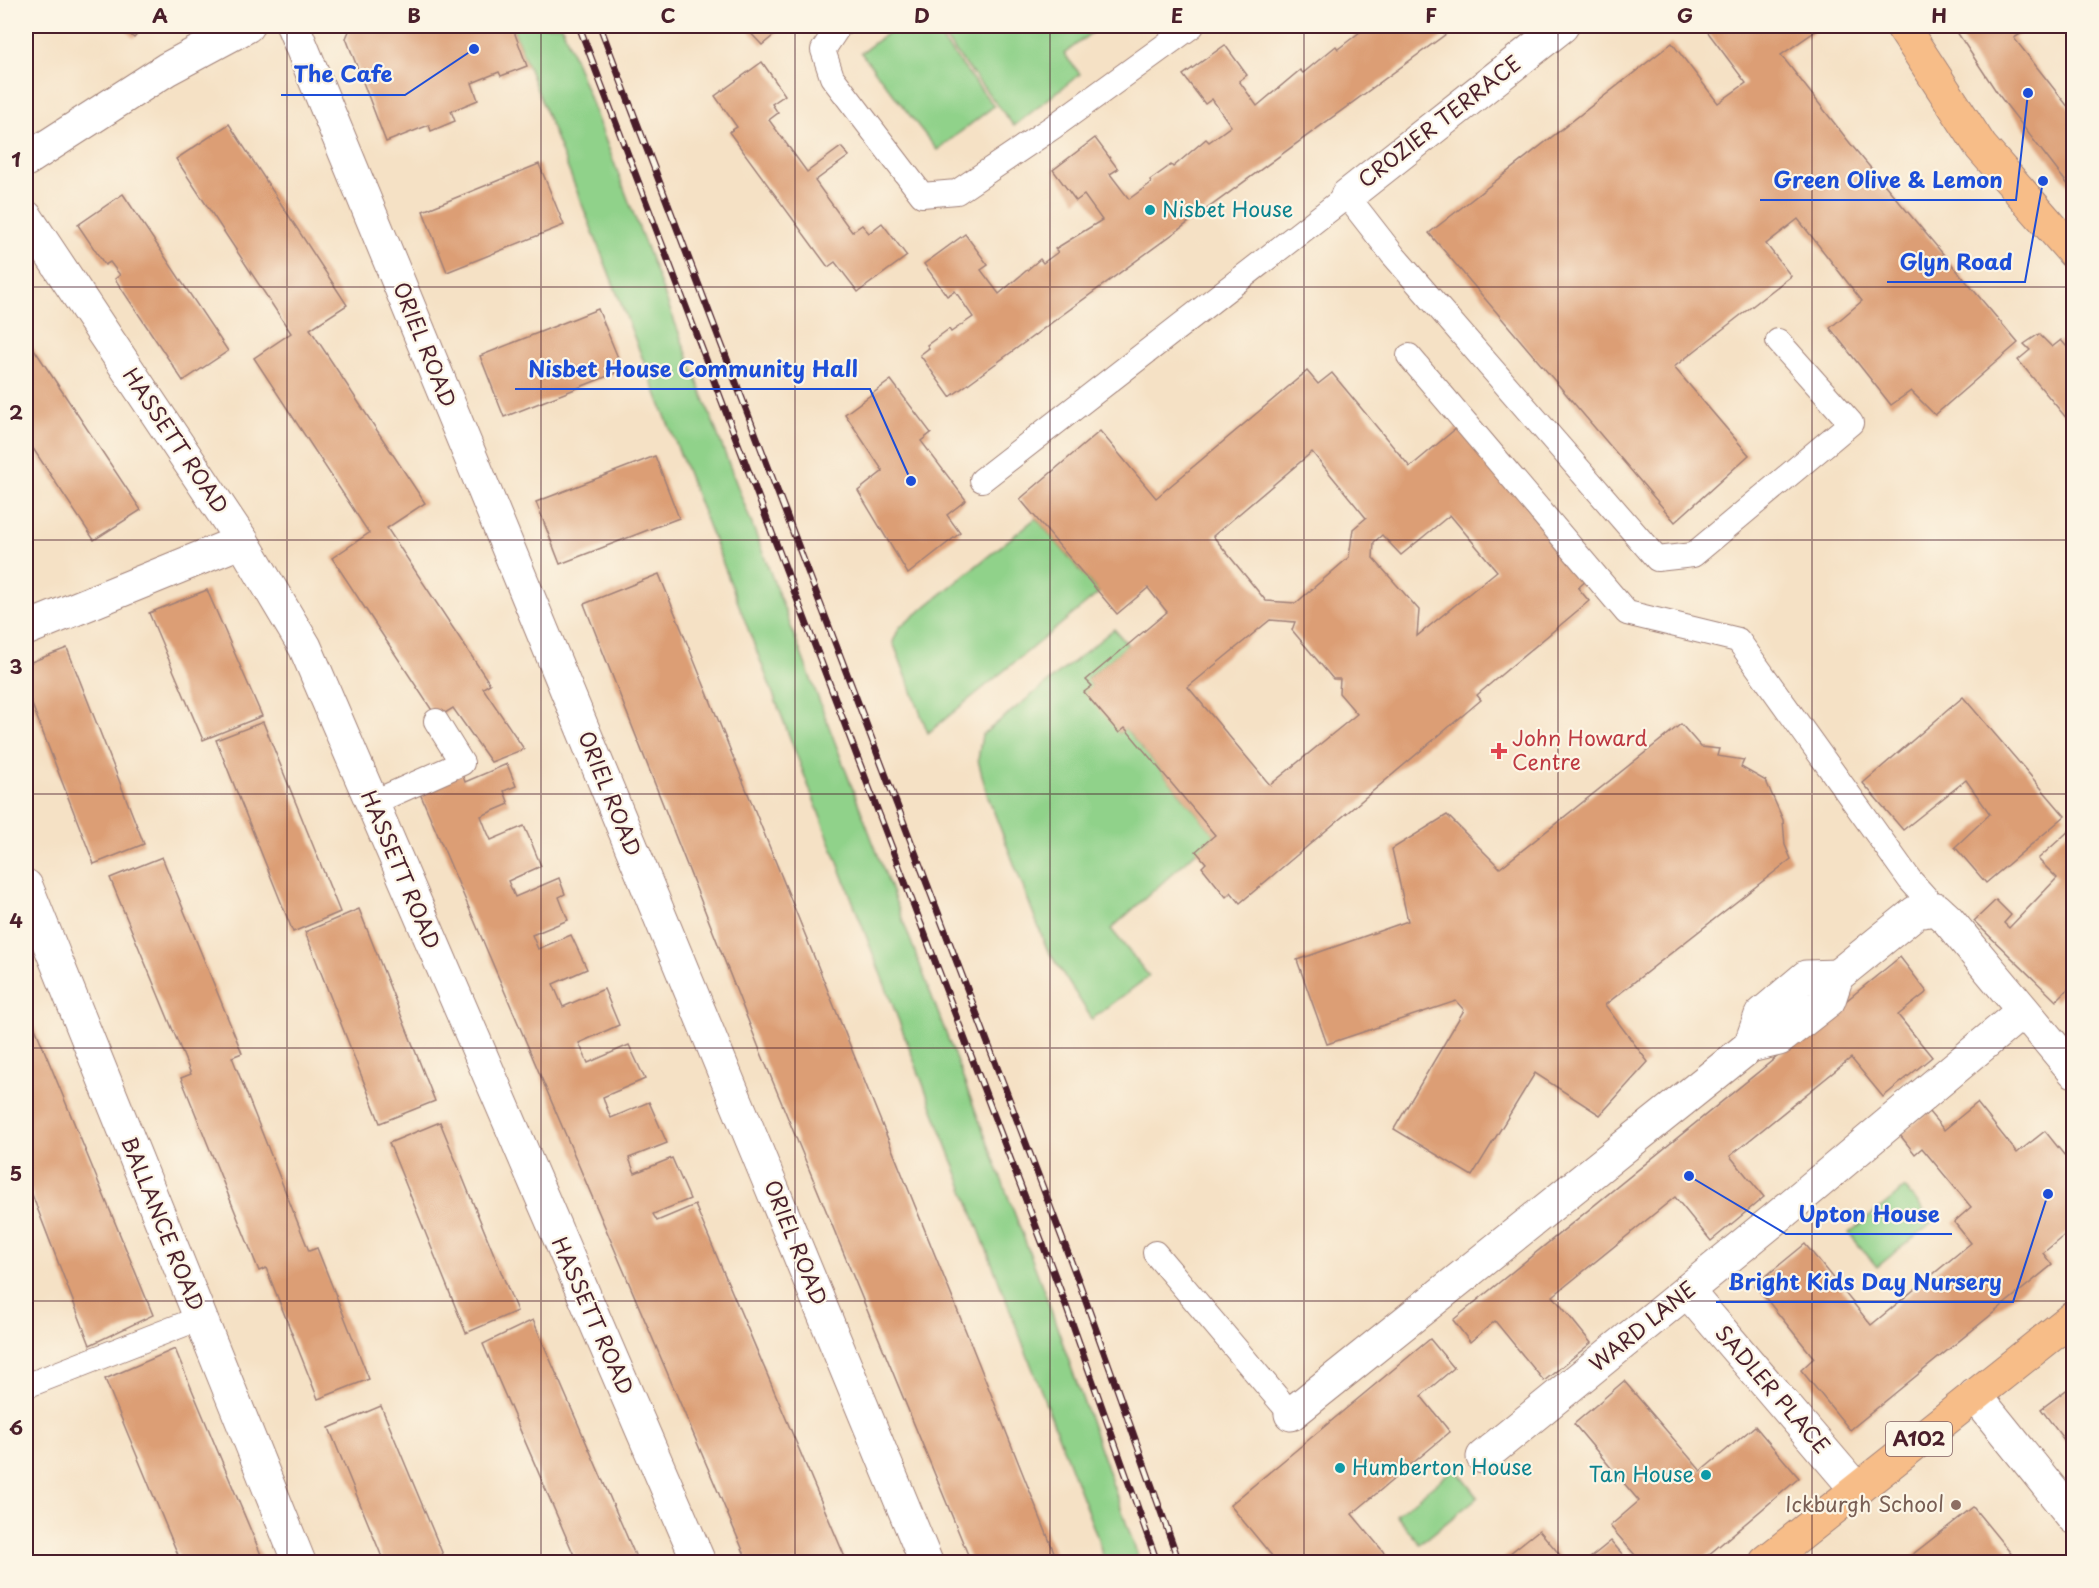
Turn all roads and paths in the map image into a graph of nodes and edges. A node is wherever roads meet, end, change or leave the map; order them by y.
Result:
1 (247, 26) edge
2 (293, 26) edge
3 (839, 26) edge
4 (1192, 26) edge
5 (1562, 26) edge
6 (1902, 26) edge
7 (26, 160) edge
8 (1347, 196) junction
9 (26, 217) edge
10 (2073, 253) edge
11 (1779, 341) dead end
12 (1409, 356) dead end
13 (982, 480) dead end
14 (242, 541) junction
15 (26, 629) edge
16 (436, 721) dead end
17 (372, 803) junction
18 (26, 886) edge
19 (1926, 910) junction
20 (2023, 1011) junction
21 (2073, 1071) edge
22 (1155, 1253) dead end
23 (1687, 1291) junction
24 (2073, 1317) edge
25 (200, 1318) junction
26 (26, 1386) edge
27 (1975, 1395) junction
28 (1291, 1414) joint
29 (1483, 1457) dead end
30 (1857, 1490) junction
31 (2073, 1518) edge
32 (299, 1563) edge
33 (699, 1563) edge
34 (926, 1563) edge
35 (1766, 1563) edge

1 - 7 street
2 - 34 street, ORIEL ROAD
3 - 4 lane
5 - 8 street, CROZIER TERRACE
6 - 10 highway
8 - 11 lane
8 - 13 lane
9 - 14 street, HASSETT ROAD
12 - 19 lane
14 - 15 street
14 - 17 street, HASSETT ROAD
16 - 17 lane
17 - 33 street, HASSETT ROAD
18 - 25 street, BALLANCE ROAD
19 - 20 street
19 - 28 street
20 - 21 street
20 - 23 street, WARD LANE
22 - 28 lane
23 - 29 street, WARD LANE
23 - 30 street, SADLER PLACE
24 - 27 highway, A102
25 - 26 lane
25 - 32 street, BALLANCE ROAD
27 - 30 highway, A102
27 - 31 street
30 - 35 highway, A102

